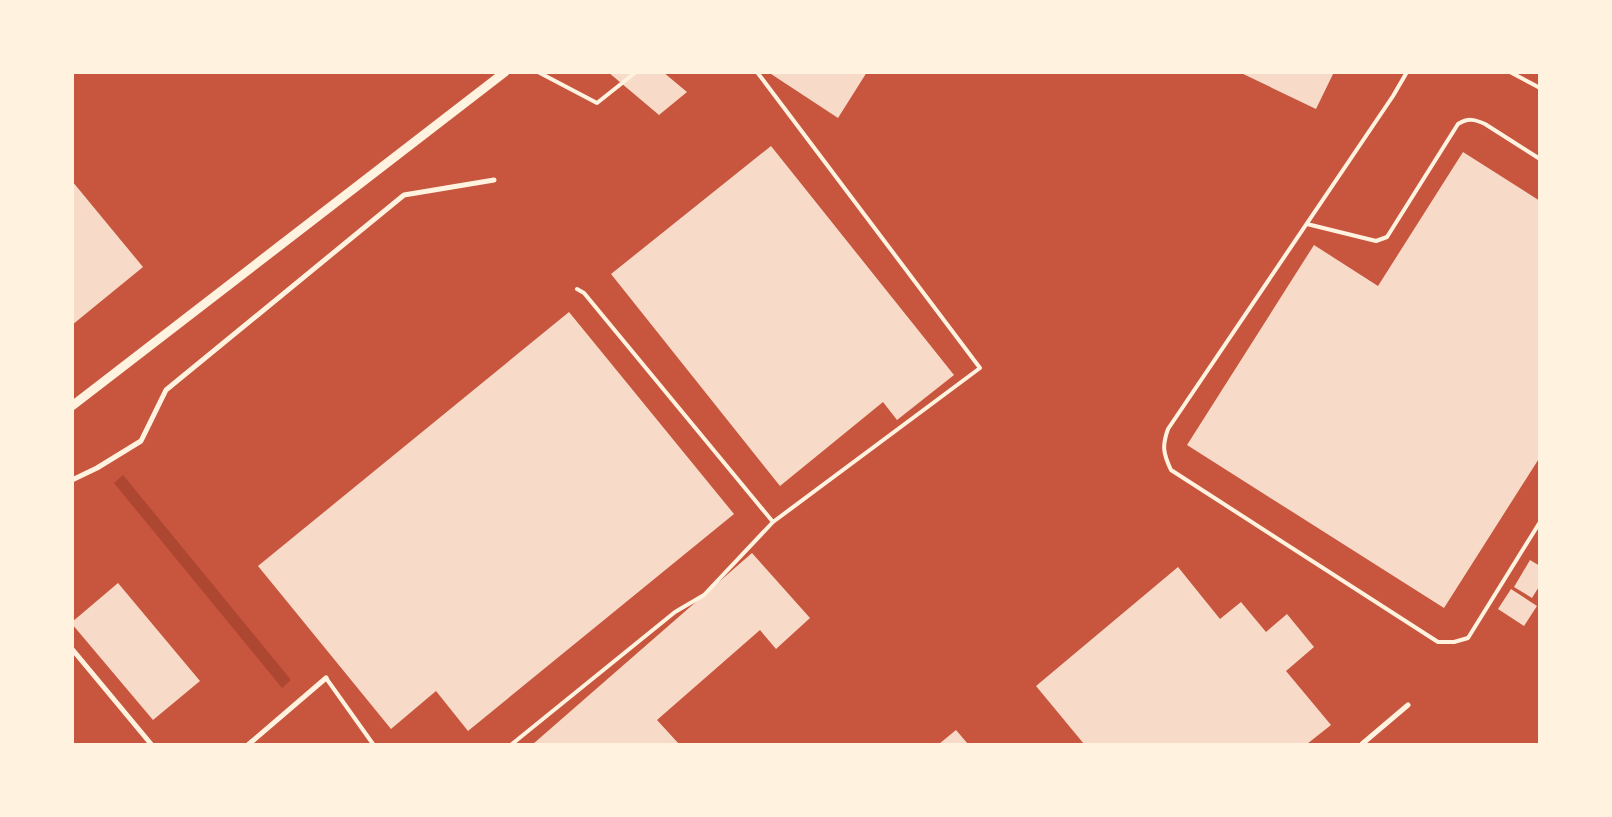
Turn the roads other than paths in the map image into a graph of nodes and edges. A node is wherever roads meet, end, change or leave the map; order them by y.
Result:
1 (505, 72) edge
2 (538, 72) edge
3 (636, 72) edge
4 (757, 72) edge
5 (1406, 72) edge
6 (1510, 72) edge
7 (1540, 88) edge
8 (1540, 159) edge
9 (494, 180) dead end
10 (1307, 224) junction
11 (577, 289) dead end
12 (72, 406) edge
13 (72, 480) edge
14 (773, 522) junction
15 (1540, 522) edge
16 (72, 649) edge
17 (326, 678) joint
18 (1408, 705) dead end
19 (151, 744) edge
20 (249, 744) edge
21 (373, 744) edge
22 (512, 744) edge
23 (1362, 744) edge

1 - 12 street
2 - 3 lane
4 - 14 lane
5 - 10 lane
6 - 7 lane
8 - 10 lane
9 - 13 street
10 - 15 lane
11 - 14 lane
14 - 22 lane
16 - 19 street
17 - 20 street
17 - 21 lane
18 - 23 street

